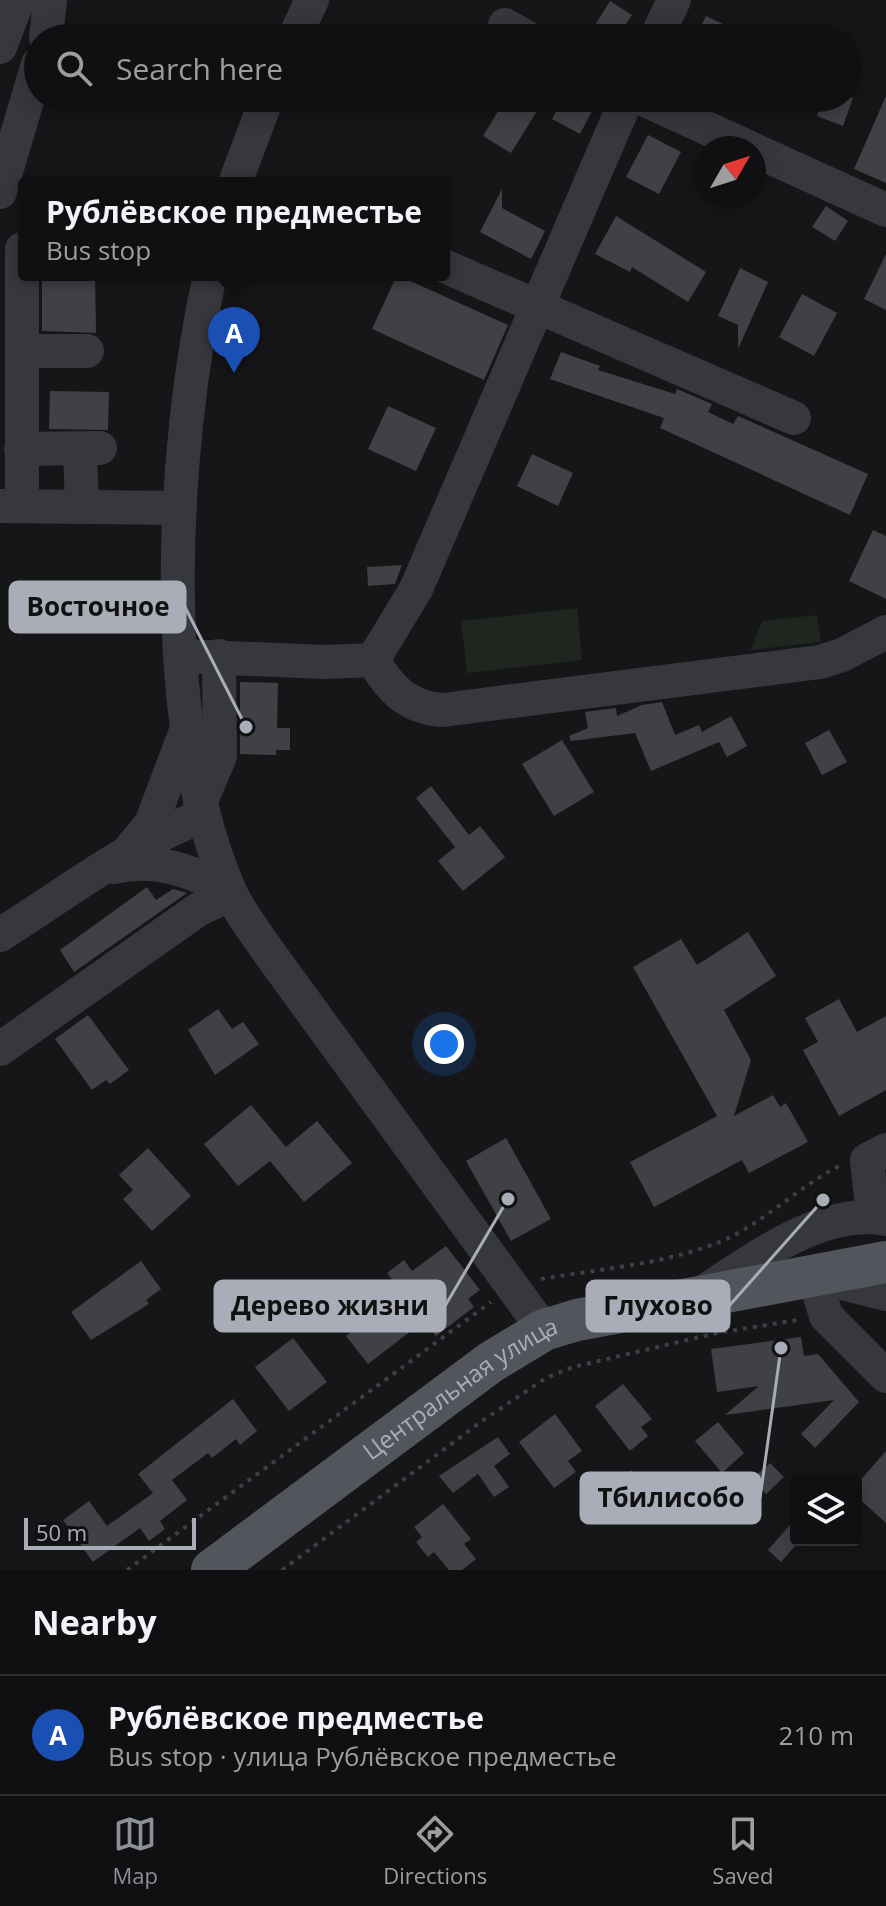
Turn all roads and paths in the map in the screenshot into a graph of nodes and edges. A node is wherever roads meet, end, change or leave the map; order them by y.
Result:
1 (18, 0) edge
2 (50, 0) edge
3 (312, 0) edge
4 (674, 0) edge
5 (47, 24) edge
6 (301, 24) edge
7 (663, 24) edge
8 (0, 47) edge
9 (24, 111) edge
10 (262, 112) edge
11 (621, 112) edge
12 (671, 112) edge
13 (724, 136) edge
14 (766, 155) edge
15 (237, 177) edge
16 (0, 192) edge
17 (886, 210) edge
18 (450, 269) edge
19 (22, 281) edge
20 (209, 281) edge
21 (538, 307) junction
22 (22, 351) junction
23 (87, 351) dead end
24 (794, 418) dead end
25 (21, 449) junction
26 (11, 506) edge
27 (82, 507) junction
28 (180, 508) junction
29 (886, 632) edge
30 (181, 656) junction
31 (219, 656) junction
32 (373, 660) junction
33 (187, 729) junction
34 (201, 809) junction
35 (102, 870) junction
36 (230, 891) junction
37 (0, 935) edge
38 (0, 1049) edge
39 (886, 1150) edge
40 (879, 1218) edge
41 (886, 1262) edge
42 (814, 1276) junction
43 (886, 1294) edge
44 (689, 1301) junction
45 (826, 1316) junction
46 (544, 1330) junction
47 (886, 1376) edge
48 (212, 1570) edge
49 (282, 1570) edge

1 - 8 street
2 - 5 street
3 - 6 street
4 - 7 street
9 - 16 street
10 - 15 street
11 - 21 street
12 - 13 street
14 - 17 street
18 - 21 street
19 - 22 street
20 - 28 street
21 - 24 street
21 - 32 street
22 - 23 street
22 - 25 street
25 - 26 street
25 - 27 street
26 - 27 street
27 - 28 street
28 - 30 street
29 - 32 street
30 - 31 street
30 - 33 street
31 - 32 street
31 - 34 street
33 - 34 street
33 - 35 street
34 - 35 street
34 - 36 street
35 - 36 street
35 - 37 street
36 - 38 street
36 - 46 street
39 - 40 street
40 - 44 street
41 - 42 main road, Центральная улица
42 - 43 street
42 - 44 main road, Центральная улица
42 - 45 street
44 - 46 main road, Центральная улица
45 - 47 street
45 - 49 path
46 - 48 main road, Центральная улица

